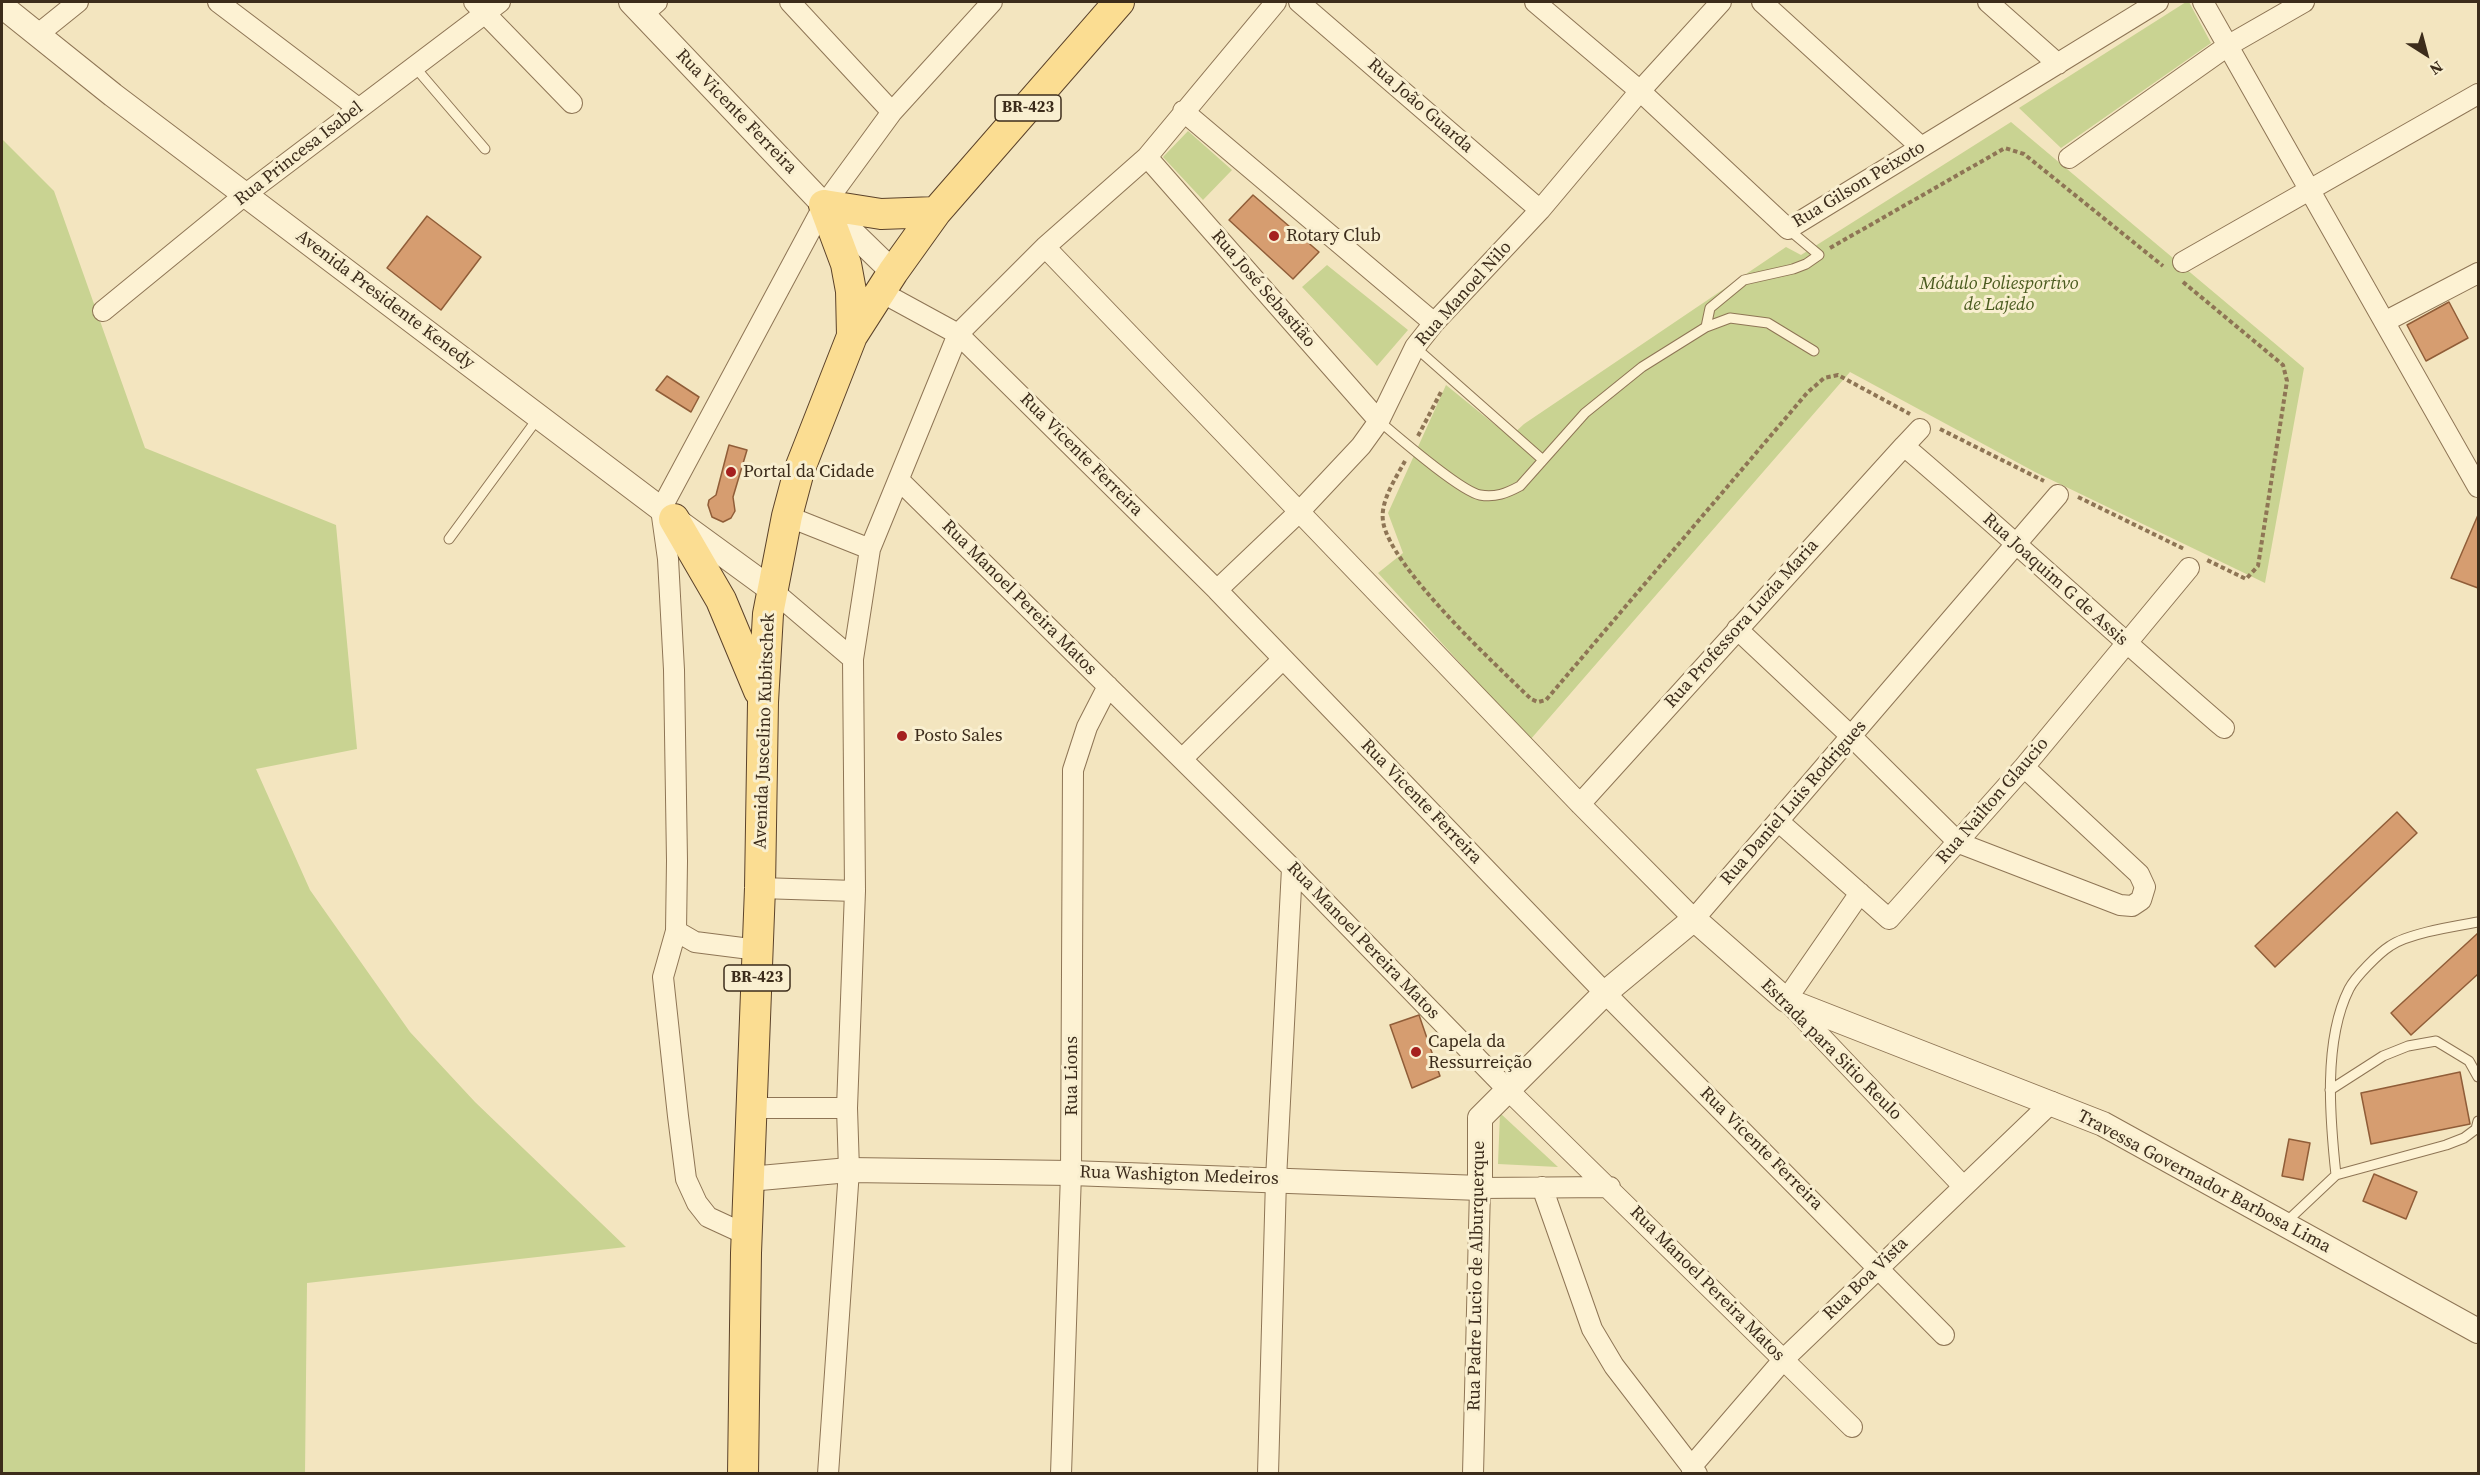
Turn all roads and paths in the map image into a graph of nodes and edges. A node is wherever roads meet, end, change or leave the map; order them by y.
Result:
1 (78, 2) edge
2 (218, 2) edge
3 (790, 2) edge
4 (992, 2) edge
5 (1119, 2) edge
6 (1276, 2) edge
7 (1299, 2) edge
8 (1535, 2) edge
9 (1721, 2) edge
10 (1762, 2) edge
11 (1988, 2) edge
12 (2158, 2) edge
13 (2203, 2) edge
14 (2304, 2) edge
15 (486, 5) edge
16 (2, 6) edge
17 (644, 6) edge
18 (37, 35) junction
19 (2229, 45) junction
20 (2058, 64) junction
21 (414, 66) junction
22 (1640, 92) junction
23 (2478, 94) edge
24 (572, 103) dead end
25 (358, 108) junction
26 (1183, 111) junction
27 (892, 112) junction
28 (1921, 147) junction
29 (485, 149) dead end
30 (1147, 157) junction
31 (2069, 158) dead end
32 (2310, 189) junction
33 (246, 194) junction
34 (824, 204) junction
35 (1540, 210) junction
36 (936, 212) junction
37 (1788, 229) junction
38 (1045, 247) junction
39 (1819, 255) junction
40 (2177, 270) junction
41 (2478, 273) edge
42 (887, 282) junction
43 (103, 311) dead end
44 (2386, 321) junction
45 (1434, 322) junction
46 (1706, 327) junction
47 (958, 334) junction
48 (852, 336) junction
49 (1415, 347) junction
50 (1814, 351) dead end
51 (1449, 377) junction
52 (539, 417) junction
53 (1379, 421) junction
54 (1922, 424) junction
55 (1904, 446) junction
56 (1412, 447) junction
57 (1543, 460) junction
58 (2474, 466) edge
59 (899, 480) junction
60 (2478, 487) edge
61 (2060, 491) junction
62 (1299, 512) junction
63 (668, 514) junction
64 (787, 516) junction
65 (449, 539) dead end
66 (2018, 543) junction
67 (870, 549) junction
68 (2195, 560) junction
69 (772, 590) junction
70 (1216, 590) junction
71 (1737, 629) junction
72 (2126, 644) junction
73 (854, 658) junction
74 (1283, 659) junction
75 (1108, 686) junction
76 (763, 702) junction
77 (2224, 728) dead end
78 (1852, 737) junction
79 (1182, 759) junction
80 (2024, 767) junction
81 (1580, 804) junction
82 (1778, 822) junction
83 (1959, 843) junction
84 (1292, 868) junction
85 (760, 888) junction
86 (855, 891) junction
87 (1860, 893) junction
88 (1694, 919) junction
89 (2478, 922) edge
90 (675, 930) junction
91 (758, 950) junction
92 (1605, 993) junction
93 (1786, 1000) junction
94 (2478, 1077) edge
95 (1508, 1090) junction
96 (2330, 1090) junction
97 (2052, 1102) junction
98 (752, 1108) junction
99 (848, 1108) junction
100 (2478, 1121) edge
101 (849, 1170) junction
102 (1071, 1173) junction
103 (2336, 1175) junction
104 (749, 1179) junction
105 (1276, 1179) junction
106 (1963, 1186) junction
107 (1542, 1187) junction
108 (1610, 1187) junction
109 (1480, 1188) junction
110 (2283, 1225) junction
111 (747, 1244) junction
112 (1878, 1267) junction
113 (2478, 1331) edge
114 (1944, 1335) dead end
115 (1784, 1359) junction
116 (1852, 1427) dead end
117 (1694, 1470) edge
118 (743, 1473) edge
119 (828, 1473) edge
120 (1061, 1473) edge
121 (1269, 1473) edge
122 (1473, 1473) edge

1 - 18 street
2 - 25 street
3 - 27 street
4 - 27 street
5 - 36 main road, BR-423
6 - 26 street
7 - 35 street, Rua João Guarda
8 - 22 street, Rua Gilson Peixoto
9 - 22 street, Rua Manoel Nilo
10 - 28 street
11 - 20 street
12 - 20 street, Rua Gilson Peixoto
13 - 19 street
14 - 19 street
15 - 21 street, Rua Princesa Isabel
15 - 24 street
16 - 18 street, Avenida Presidente Kenedy
17 - 34 street, Rua Vicente Ferreira
18 - 33 street, Avenida Presidente Kenedy
19 - 31 street
19 - 32 street
20 - 28 street, Rua Gilson Peixoto
21 - 25 street, Rua Princesa Isabel
21 - 29 lane
22 - 35 street, Rua Manoel Nilo
22 - 37 street, Rua Gilson Peixoto
23 - 32 street
25 - 33 street, Rua Princesa Isabel
26 - 30 street
26 - 45 street
27 - 34 street
28 - 37 street, Rua Gilson Peixoto
30 - 38 street
30 - 53 street, Rua José Sebastião
32 - 40 street
32 - 44 street
33 - 43 street, Rua Princesa Isabel
33 - 52 street, Avenida Presidente Kenedy
34 - 36 main road
34 - 42 street, Rua Vicente Ferreira
34 - 48 main road
34 - 63 street
35 - 45 street, Rua Manoel Nilo
36 - 42 main road, Avenida Juscelino Kubitschek / BR-423
37 - 39 lane
38 - 47 street
38 - 62 street
39 - 40 path
39 - 46 lane
40 - 68 path
41 - 44 street
42 - 47 street, Rua Vicente Ferreira
42 - 48 main road, Avenida Juscelino Kubitschek / BR-423
44 - 58 street
45 - 49 street, Rua Manoel Nilo
46 - 50 lane
46 - 57 lane
47 - 59 street
47 - 70 street, Rua Vicente Ferreira
48 - 64 main road, Avenida Juscelino Kubitschek / BR-423
49 - 51 lane
49 - 53 street, Rua Manoel Nilo
51 - 56 path
51 - 57 lane
52 - 63 street, Avenida Presidente Kenedy
52 - 65 lane
53 - 56 lane
53 - 62 street, Rua Manoel Nilo
54 - 55 street
54 - 56 path
54 - 61 path
55 - 66 street, Rua Joaquim G de Assis
55 - 71 street, Rua Professora Luzia Maria
56 - 57 lane
58 - 60 street
59 - 67 street
59 - 75 street, Rua Manoel Pereira Matos
61 - 66 street, Rua Daniel Luis Rodrigues
61 - 68 path
62 - 70 street, Rua Manoel Nilo
62 - 81 street
63 - 69 street, Avenida Presidente Kenedy
63 - 76 main road
63 - 90 street
64 - 67 street
64 - 69 main road, Avenida Juscelino Kubitschek / BR-423
66 - 72 street, Rua Joaquim G de Assis
66 - 78 street, Rua Daniel Luis Rodrigues
67 - 73 street
68 - 72 street, Rua Nailton Glaucio
69 - 73 street
69 - 76 main road, Avenida Juscelino Kubitschek / BR-423
70 - 74 street, Rua Vicente Ferreira
71 - 78 street
71 - 81 street, Rua Professora Luzia Maria
72 - 77 street, Rua Joaquim G de Assis
72 - 80 street, Rua Nailton Glaucio
73 - 86 street
74 - 79 street
74 - 92 street, Rua Vicente Ferreira
75 - 79 street, Rua Manoel Pereira Matos
75 - 102 street, Rua Lions
76 - 85 main road, Avenida Juscelino Kubitschek / BR-423
78 - 82 street, Rua Daniel Luis Rodrigues
78 - 83 street
79 - 84 street, Rua Manoel Pereira Matos
80 - 83 street, Rua Nailton Glaucio
80 - 83 street
81 - 88 street
82 - 87 street, Rua Nailton Glaucio
82 - 88 street, Rua Daniel Luis Rodrigues
83 - 87 street, Rua Nailton Glaucio
84 - 95 street, Rua Manoel Pereira Matos
84 - 105 street
85 - 86 street
85 - 91 main road, Avenida Juscelino Kubitschek / BR-423
86 - 99 street
87 - 93 street
88 - 92 street, Rua Daniel Luis Rodrigues
88 - 93 street, Estrada para Sitio Reulo
89 - 96 lane
90 - 91 street
90 - 111 street
91 - 98 main road, Avenida Juscelino Kubitschek / BR-423
92 - 95 street, Rua Daniel Luis Rodrigues
92 - 112 street, Rua Vicente Ferreira
93 - 97 street, Travessa Governador Barbosa Lima
93 - 106 street, Estrada para Sitio Reulo
94 - 96 lane
95 - 108 street, Rua Manoel Pereira Matos
95 - 109 street, Rua Padre Lucio de Alburquerque
96 - 103 lane
97 - 106 street, Rua Boa Vista
97 - 110 street, Travessa Governador Barbosa Lima
98 - 99 street
98 - 104 main road, Avenida Juscelino Kubitschek / BR-423
99 - 101 street
100 - 103 lane
101 - 102 street, Rua Washigton Medeiros
101 - 104 street, Rua Washigton Medeiros
101 - 119 street
102 - 105 street, Rua Washigton Medeiros
102 - 120 street, Rua Lions
103 - 110 lane
104 - 111 main road, Avenida Juscelino Kubitschek / BR-423
105 - 109 street, Rua Washigton Medeiros
105 - 121 street
106 - 112 street, Rua Boa Vista
107 - 108 street, Rua Washigton Medeiros
107 - 109 street, Rua Washigton Medeiros
107 - 117 street
108 - 115 street, Rua Manoel Pereira Matos
109 - 122 street, Rua Padre Lucio de Alburquerque
110 - 113 street, Travessa Governador Barbosa Lima
111 - 118 main road, BR-423
112 - 114 street, Rua Vicente Ferreira
112 - 115 street, Rua Boa Vista
115 - 116 street, Rua Manoel Pereira Matos
115 - 117 street, Rua Boa Vista

